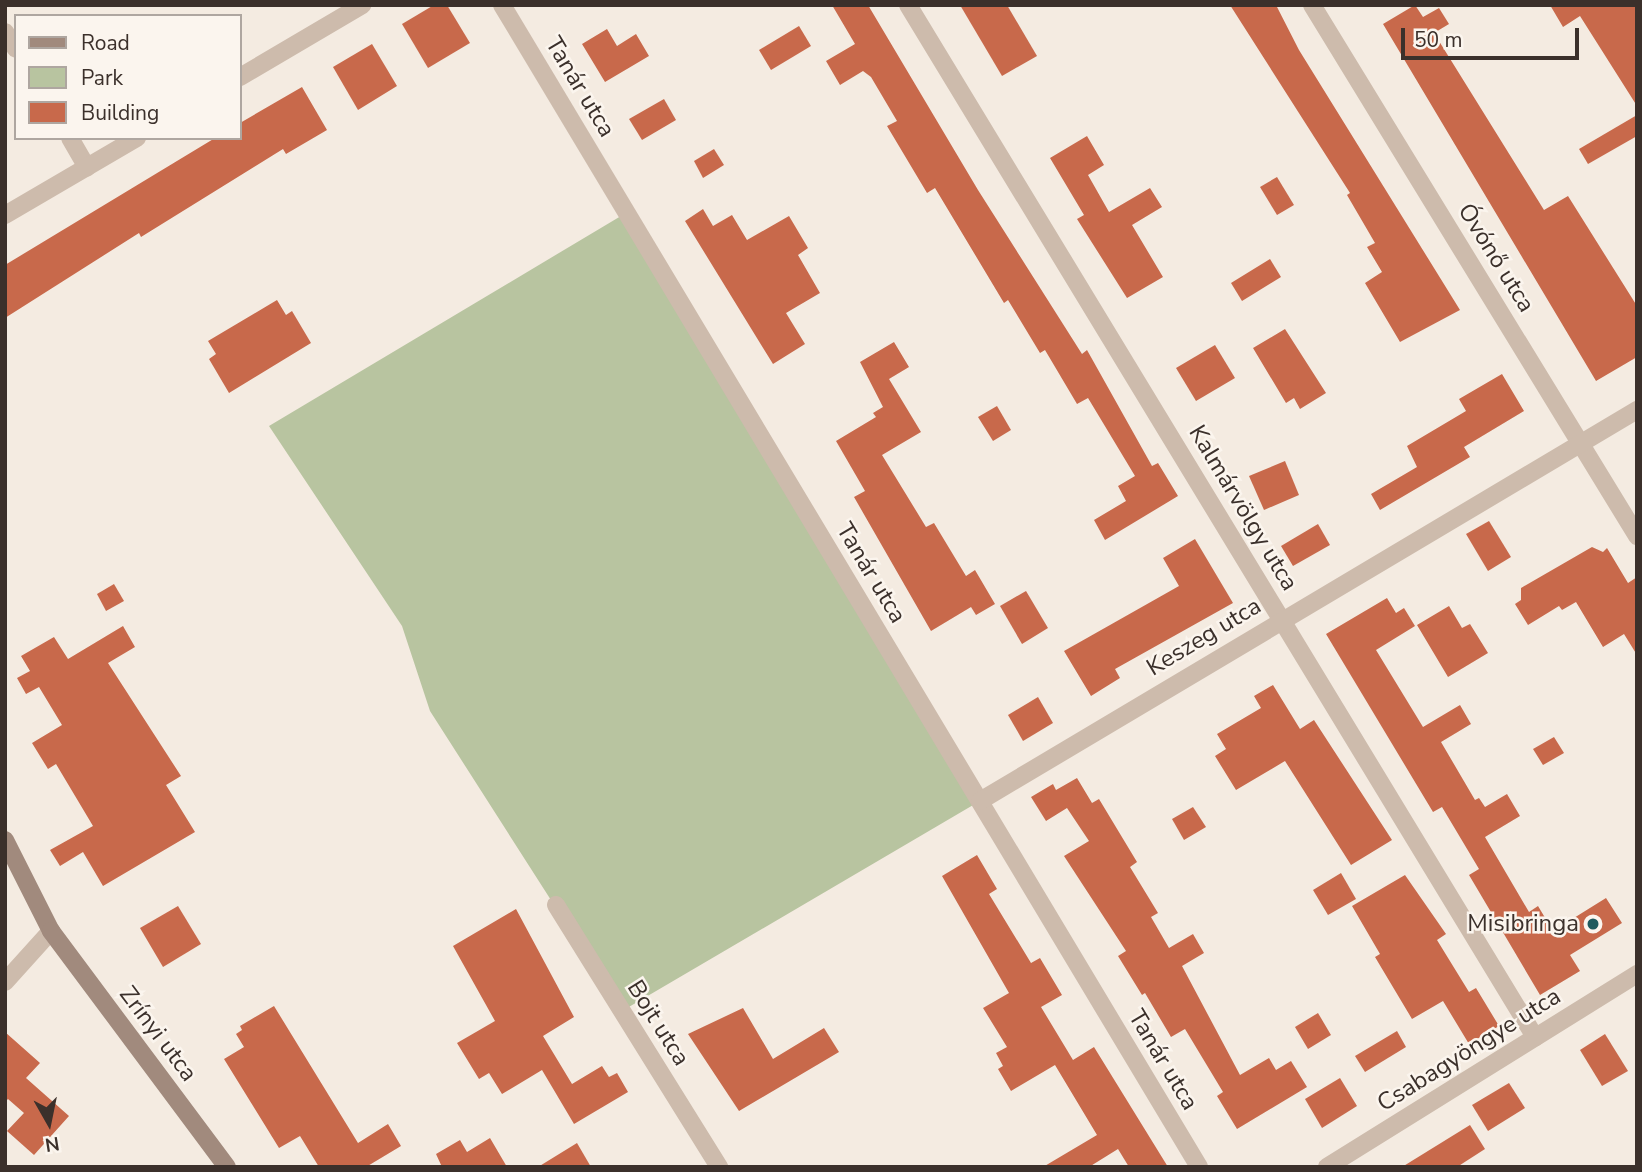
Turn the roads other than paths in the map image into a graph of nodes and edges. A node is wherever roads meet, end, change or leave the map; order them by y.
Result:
1 (362, 5) edge
2 (502, 5) edge
3 (908, 5) edge
4 (1312, 5) edge
5 (242, 76) edge
6 (70, 140) edge
7 (133, 140) edge
8 (87, 167) junction
9 (5, 215) edge
10 (1637, 410) edge
11 (1579, 441) junction
12 (1637, 536) edge
13 (1282, 618) junction
14 (980, 801) junction
15 (5, 840) edge
16 (556, 905) dead end
17 (51, 931) junction
18 (1637, 974) edge
19 (5, 982) edge
20 (1535, 1037) junction
21 (227, 1167) edge
22 (719, 1167) edge
23 (1199, 1167) edge
24 (1327, 1167) edge

1 - 5 street
2 - 14 street, Tanár utca
3 - 13 street, Kalmárvölgy utca
4 - 11 street, Óvónő utca
6 - 8 street
7 - 8 street
8 - 9 street
10 - 11 street, Keszeg utca
11 - 12 street, Óvónő utca
11 - 13 street, Keszeg utca
13 - 14 street, Keszeg utca
13 - 20 street, Kalmárvölgy utca
14 - 23 street, Tanár utca
15 - 17 main road, Zrínyi utca
16 - 22 street, Bojt utca
17 - 19 street
17 - 21 main road, Zrínyi utca
18 - 20 street, Csabagyöngye utca
20 - 24 street, Csabagyöngye utca

